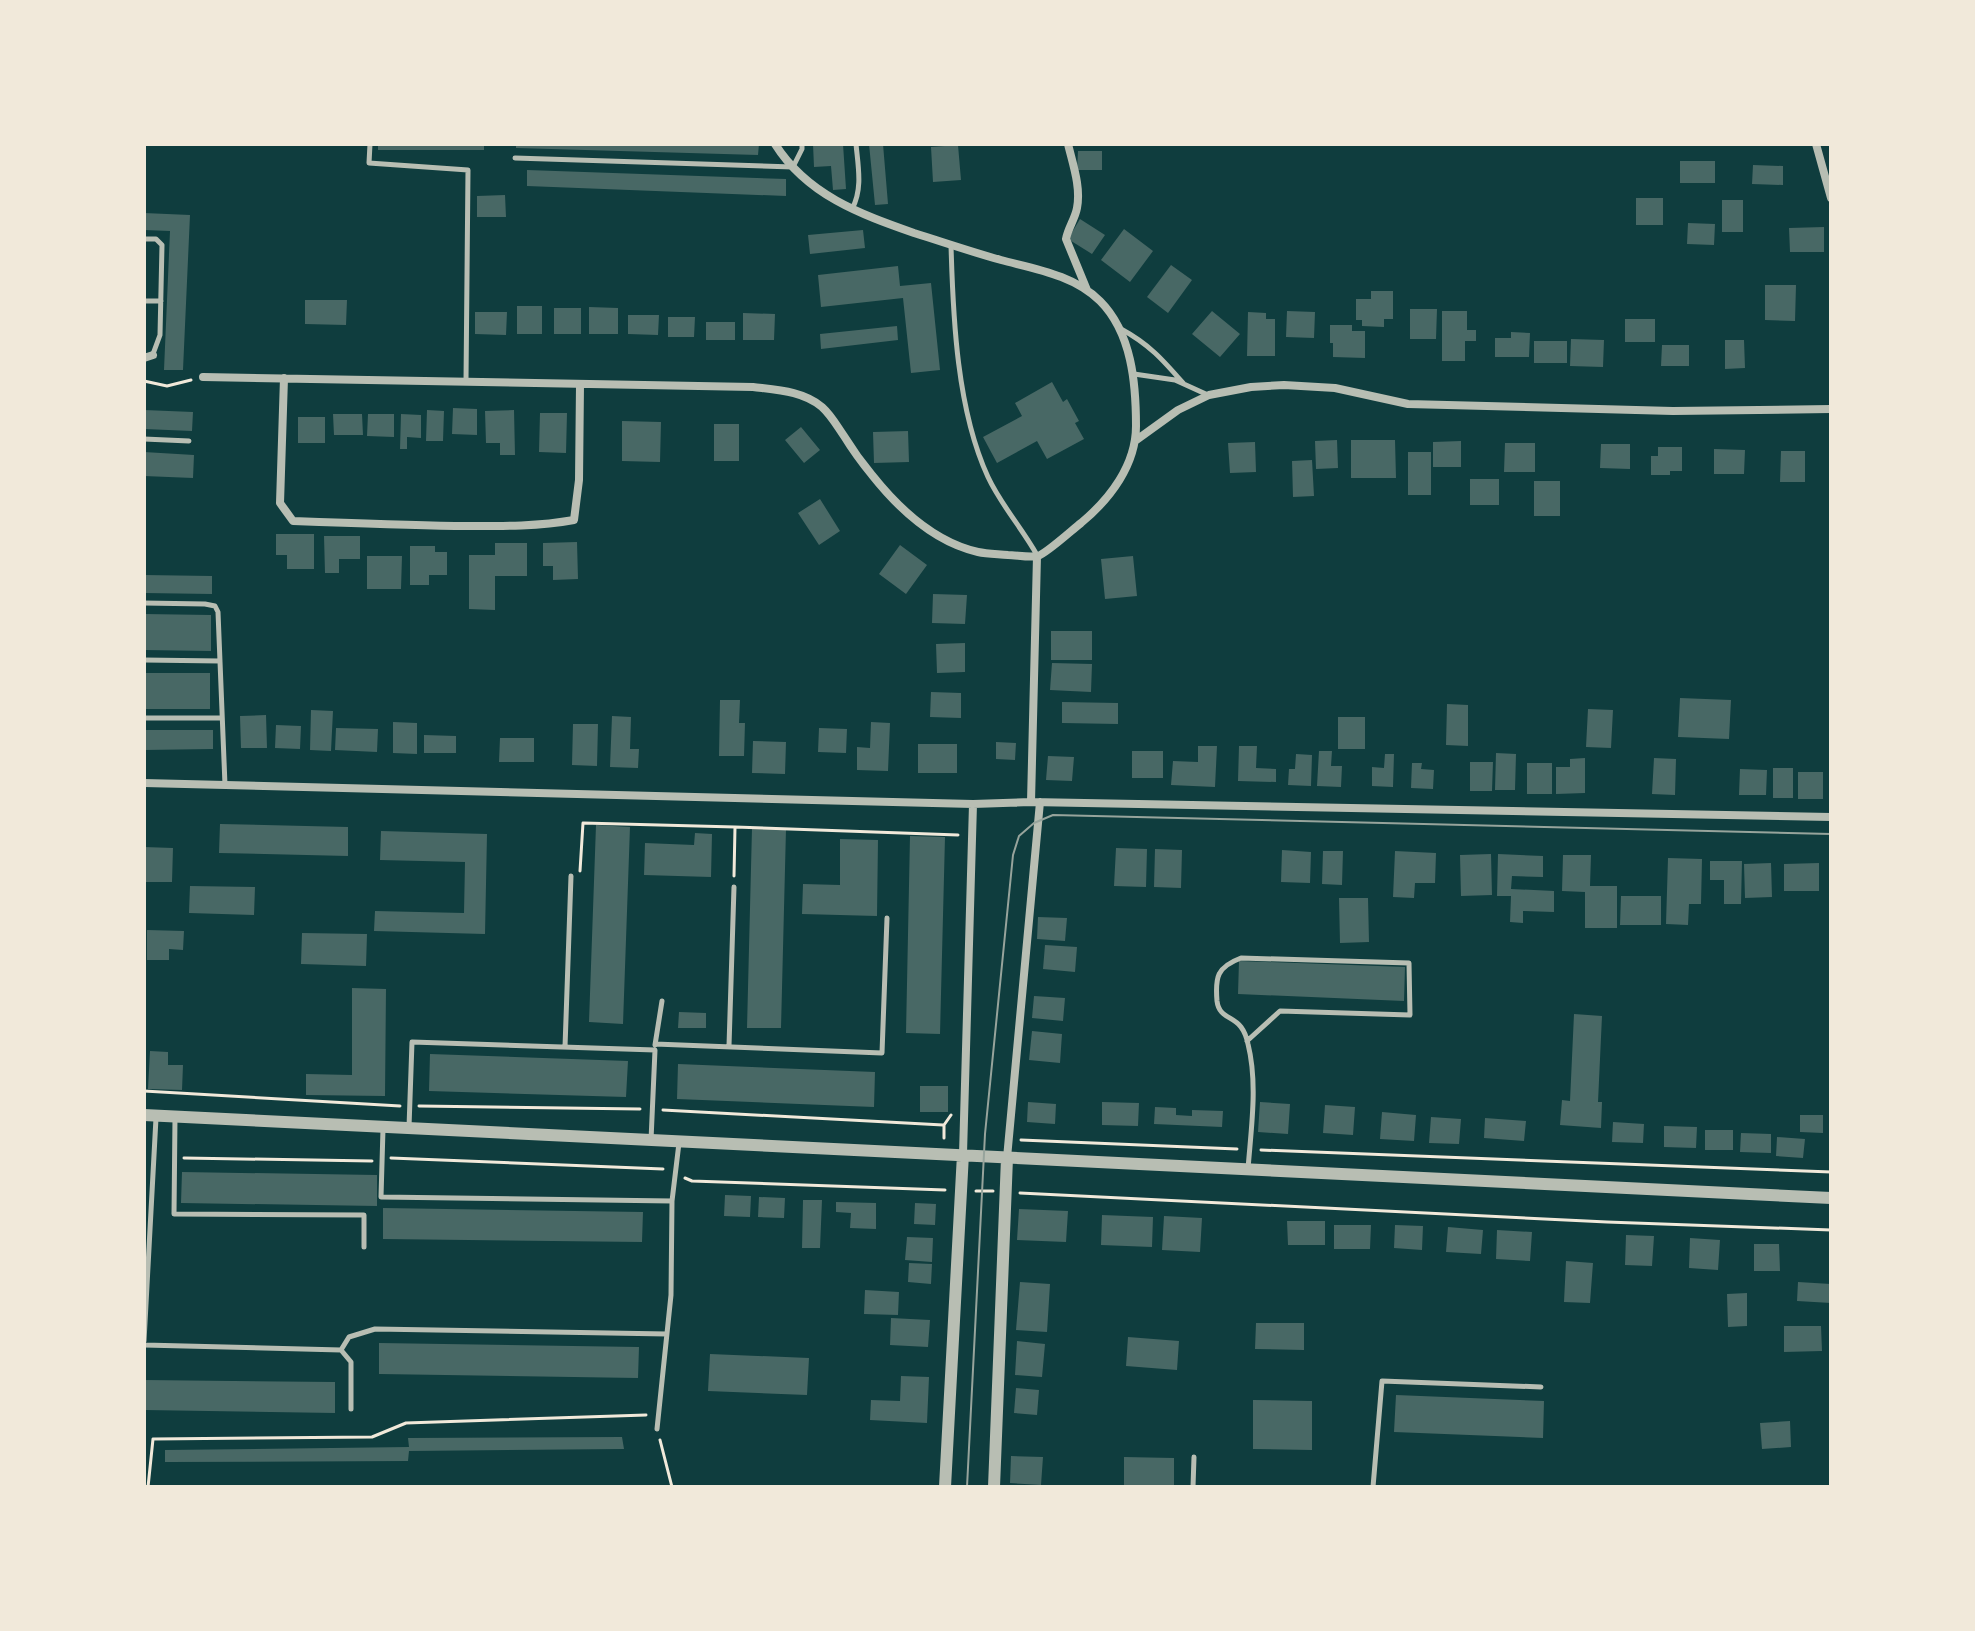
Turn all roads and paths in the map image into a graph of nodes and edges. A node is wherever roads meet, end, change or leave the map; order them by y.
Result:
1 (370, 144) edge
2 (775, 144) edge
3 (802, 144) edge
4 (856, 144) edge
5 (1068, 144) edge
6 (1816, 144) edge
7 (515, 158) dead end
8 (793, 167) junction
9 (1831, 198) edge
10 (852, 210) junction
11 (144, 239) edge
12 (951, 245) junction
13 (1087, 290) junction
14 (144, 301) edge
15 (161, 301) junction
16 (1119, 328) junction
17 (148, 356) edge
18 (1133, 374) junction
19 (203, 377) joint
20 (284, 378) junction
21 (144, 381) edge
22 (466, 382) junction
23 (1183, 383) junction
24 (580, 385) junction
25 (1209, 395) junction
26 (1831, 409) edge
27 (144, 439) edge
28 (189, 441) dead end
29 (1135, 441) junction
30 (1037, 556) junction
31 (144, 603) edge
32 (144, 660) edge
33 (220, 661) junction
34 (144, 718) edge
35 (222, 718) junction
36 (144, 783) edge
37 (225, 786) junction
38 (1035, 802) junction
39 (973, 804) junction
40 (1831, 817) edge
41 (735, 827) junction
42 (961, 835) dead end
43 (580, 872) dead end
44 (571, 876) dead end
45 (734, 878) dead end
46 (734, 887) dead end
47 (887, 918) dead end
48 (662, 1001) dead end
49 (1247, 1041) junction
50 (565, 1047) junction
51 (655, 1047) junction
52 (729, 1047) junction
53 (144, 1091) edge
54 (409, 1106) junction
55 (652, 1109) junction
56 (150, 1115) edge
57 (175, 1117) junction
58 (944, 1125) dead end
59 (383, 1127) junction
60 (408, 1128) junction
61 (1009, 1139) junction
62 (651, 1140) junction
63 (679, 1142) junction
64 (1250, 1150) junction
65 (963, 1154) junction
66 (175, 1158) junction
67 (1007, 1158) junction
68 (382, 1159) junction
69 (1248, 1170) junction
70 (1831, 1172) edge
71 (674, 1174) junction
72 (961, 1191) junction
73 (1006, 1192) junction
74 (1831, 1198) edge
75 (672, 1201) junction
76 (1831, 1230) edge
77 (364, 1247) dead end
78 (667, 1334) junction
79 (144, 1343) edge
80 (341, 1350) junction
81 (1541, 1387) dead end
82 (351, 1409) dead end
83 (658, 1415) junction
84 (657, 1429) joint
85 (1194, 1457) dead end
86 (148, 1487) edge
87 (672, 1487) edge
88 (945, 1487) edge
89 (994, 1487) edge
90 (1193, 1487) edge
91 (1373, 1487) edge

1 - 22 lane
2 - 8 street
3 - 8 lane
4 - 10 lane
5 - 13 street
6 - 9 street
7 - 8 lane
8 - 10 street
10 - 12 street
11 - 15 lane
12 - 13 street
12 - 30 lane
13 - 16 street
14 - 15 lane
15 - 17 lane
16 - 18 street
16 - 23 lane
18 - 23 lane
18 - 29 street
19 - 20 street
19 - 21 path
20 - 22 street
20 - 24 street
22 - 24 street
23 - 25 lane
24 - 30 street
25 - 26 street
25 - 29 street
27 - 28 lane
29 - 30 street
30 - 38 street
31 - 33 lane
32 - 33 lane
33 - 35 lane
34 - 35 lane
35 - 37 lane
36 - 37 street
37 - 39 street
38 - 39 street
38 - 40 street
38 - 61 street
39 - 65 street
41 - 42 path
41 - 43 path
41 - 45 path
44 - 50 lane
46 - 52 lane
47 - 52 lane
48 - 51 lane
49 - 49 lane
49 - 64 lane
50 - 51 lane
50 - 54 lane
51 - 52 lane
51 - 55 lane
53 - 54 path
54 - 55 path
54 - 60 lane
55 - 58 path
55 - 62 lane
56 - 57 street
56 - 79 lane
57 - 59 street
57 - 66 lane
59 - 60 street
59 - 68 lane
60 - 62 street
61 - 64 path
61 - 67 street
62 - 63 street
63 - 65 street
63 - 71 lane
64 - 69 lane
64 - 70 path
65 - 67 street
65 - 72 street
66 - 68 path
66 - 77 lane
67 - 69 street
67 - 73 street
68 - 71 path
68 - 75 lane
69 - 74 street
71 - 72 path
71 - 75 lane
72 - 73 path
72 - 88 street
73 - 76 path
73 - 89 street
75 - 78 lane
78 - 80 lane
78 - 83 lane
79 - 80 lane
80 - 82 lane
81 - 91 lane
83 - 84 lane
83 - 86 path
84 - 87 path
85 - 90 lane

